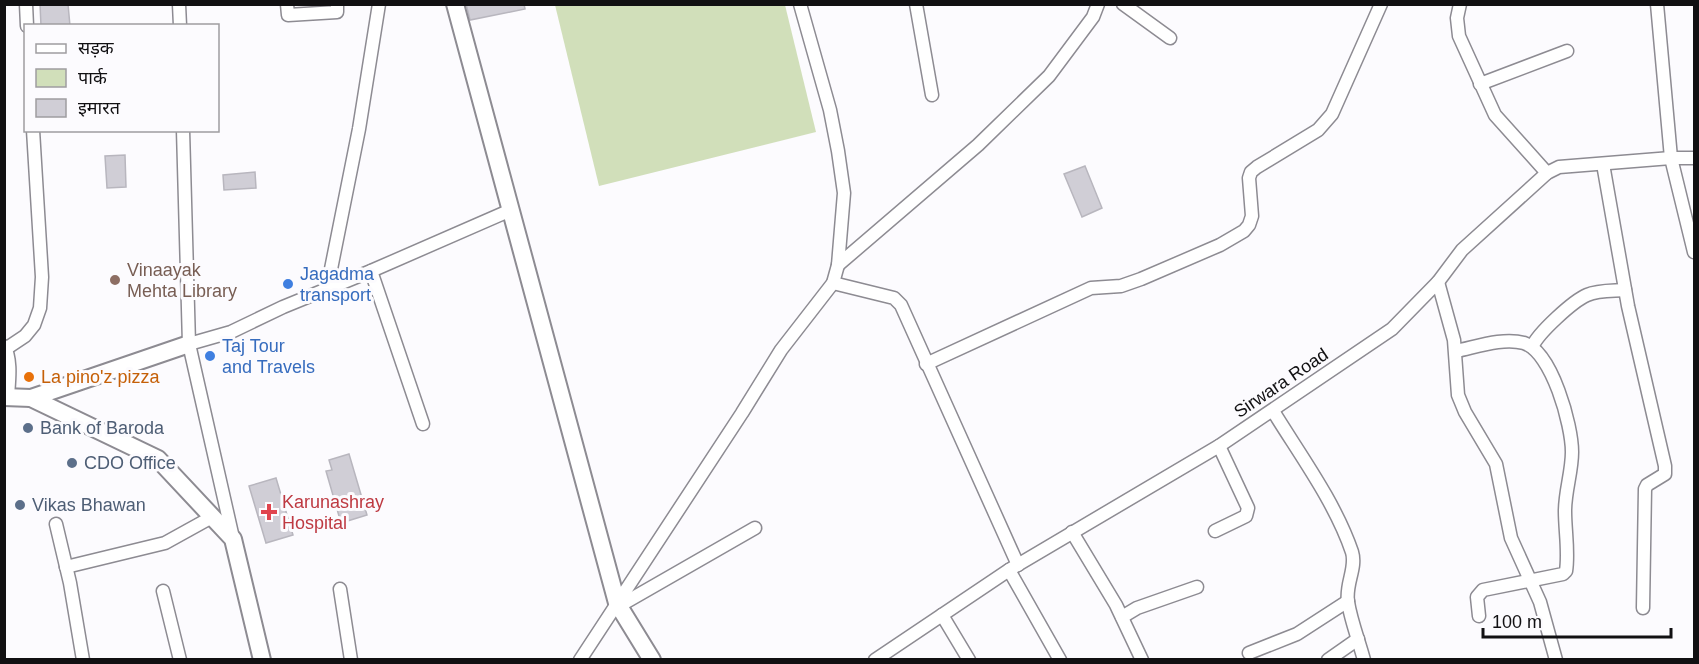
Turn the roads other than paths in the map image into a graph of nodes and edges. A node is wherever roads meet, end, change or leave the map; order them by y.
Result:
1 (26, 4) edge
2 (179, 4) edge
3 (287, 4) edge
4 (337, 4) edge
5 (379, 4) edge
6 (455, 4) edge
7 (800, 4) edge
8 (915, 4) edge
9 (1098, 4) edge
10 (1123, 4) edge
11 (1381, 4) edge
12 (1461, 4) edge
13 (1658, 4) edge
14 (27, 24) edge
15 (180, 24) edge
16 (1170, 38) dead end
17 (1567, 51) dead end
18 (1480, 84) junction
19 (932, 94) dead end
20 (33, 132) edge
21 (183, 132) edge
22 (1671, 158) junction
23 (1695, 158) edge
24 (1603, 165) junction
25 (1547, 173) junction
26 (511, 210) junction
27 (1695, 252) edge
28 (838, 265) junction
29 (371, 271) junction
30 (1438, 282) junction
31 (832, 283) junction
32 (327, 289) junction
33 (1625, 290) junction
34 (189, 344) junction
35 (6, 347) edge
36 (1532, 347) junction
37 (1456, 351) junction
38 (926, 364) junction
39 (7, 397) edge
40 (31, 398) junction
41 (1273, 411) junction
42 (423, 424) dead end
43 (1219, 446) junction
44 (212, 517) junction
45 (56, 524) dead end
46 (755, 528) dead end
47 (1215, 531) dead end
48 (1072, 532) junction
49 (233, 539) junction
50 (66, 567) junction
51 (1013, 568) junction
52 (1530, 582) junction
53 (1197, 586) dead end
54 (340, 589) dead end
55 (163, 591) dead end
56 (1348, 601) junction
57 (618, 605) junction
58 (1643, 608) dead end
59 (942, 615) junction
60 (1479, 615) dead end
61 (1122, 617) junction
62 (1358, 639) junction
63 (1250, 653) dead end
64 (83, 660) edge
65 (180, 660) edge
66 (262, 660) edge
67 (351, 660) edge
68 (580, 660) edge
69 (652, 660) edge
70 (875, 660) edge
71 (969, 660) edge
72 (1060, 660) edge
73 (1142, 660) edge
74 (1328, 660) edge
75 (1364, 660) edge
76 (1556, 660) edge

1 - 14 street
2 - 15 street
3 - 4 street
5 - 32 street
6 - 26 street
7 - 28 street
8 - 19 street
9 - 28 street
10 - 16 street
11 - 38 street
12 - 18 street
13 - 22 street
17 - 18 street
18 - 25 street
20 - 35 street
21 - 34 street
22 - 23 street, Sirwara Road
22 - 24 street, Sirwara Road
22 - 27 street
24 - 25 street, Sirwara Road
24 - 33 street
25 - 30 street, Sirwara Road
26 - 29 street
26 - 57 street
28 - 31 street
29 - 32 street
29 - 42 street
30 - 37 street
30 - 41 street, Sirwara Road
31 - 38 street
31 - 57 street
32 - 34 street
33 - 36 street
33 - 58 street
34 - 40 street
34 - 49 street
35 - 39 street
36 - 37 street
36 - 52 street
37 - 52 street
38 - 51 street
39 - 40 street
40 - 44 street
41 - 43 street, Sirwara Road
41 - 56 street
43 - 47 street
43 - 48 street, Sirwara Road
44 - 49 street
44 - 50 street
45 - 50 street
46 - 57 street
48 - 51 street, Sirwara Road
48 - 61 street
49 - 66 street
50 - 64 street
51 - 59 street, Sirwara Road
51 - 72 street
52 - 60 street
52 - 76 street
53 - 61 street
54 - 67 street
55 - 65 street
56 - 62 street
56 - 63 street
57 - 68 street
57 - 69 street
59 - 70 street, Sirwara Road
59 - 71 street
61 - 73 street
62 - 74 street
62 - 75 street

